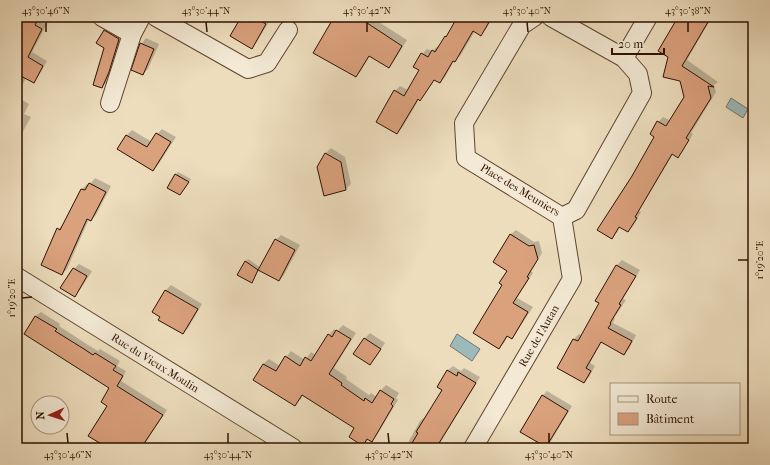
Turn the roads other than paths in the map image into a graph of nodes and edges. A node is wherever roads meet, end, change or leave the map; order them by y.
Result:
1 (102, 17) edge
2 (141, 17) edge
3 (156, 17) edge
4 (534, 17) edge
5 (551, 17) edge
6 (648, 17) edge
7 (288, 30) dead end
8 (132, 34) junction
9 (624, 58) junction
10 (110, 103) dead end
11 (562, 217) junction
12 (17, 277) edge
13 (293, 448) edge
14 (473, 448) edge

1 - 8 street
2 - 8 street
3 - 7 street
4 - 11 street, Place des Meuniers
5 - 9 street, Place des Meuniers
6 - 9 street
8 - 10 street
9 - 11 street, Place des Meuniers
11 - 14 street, Rue de l'Autan
12 - 13 street, Rue du Vieux Moulin

